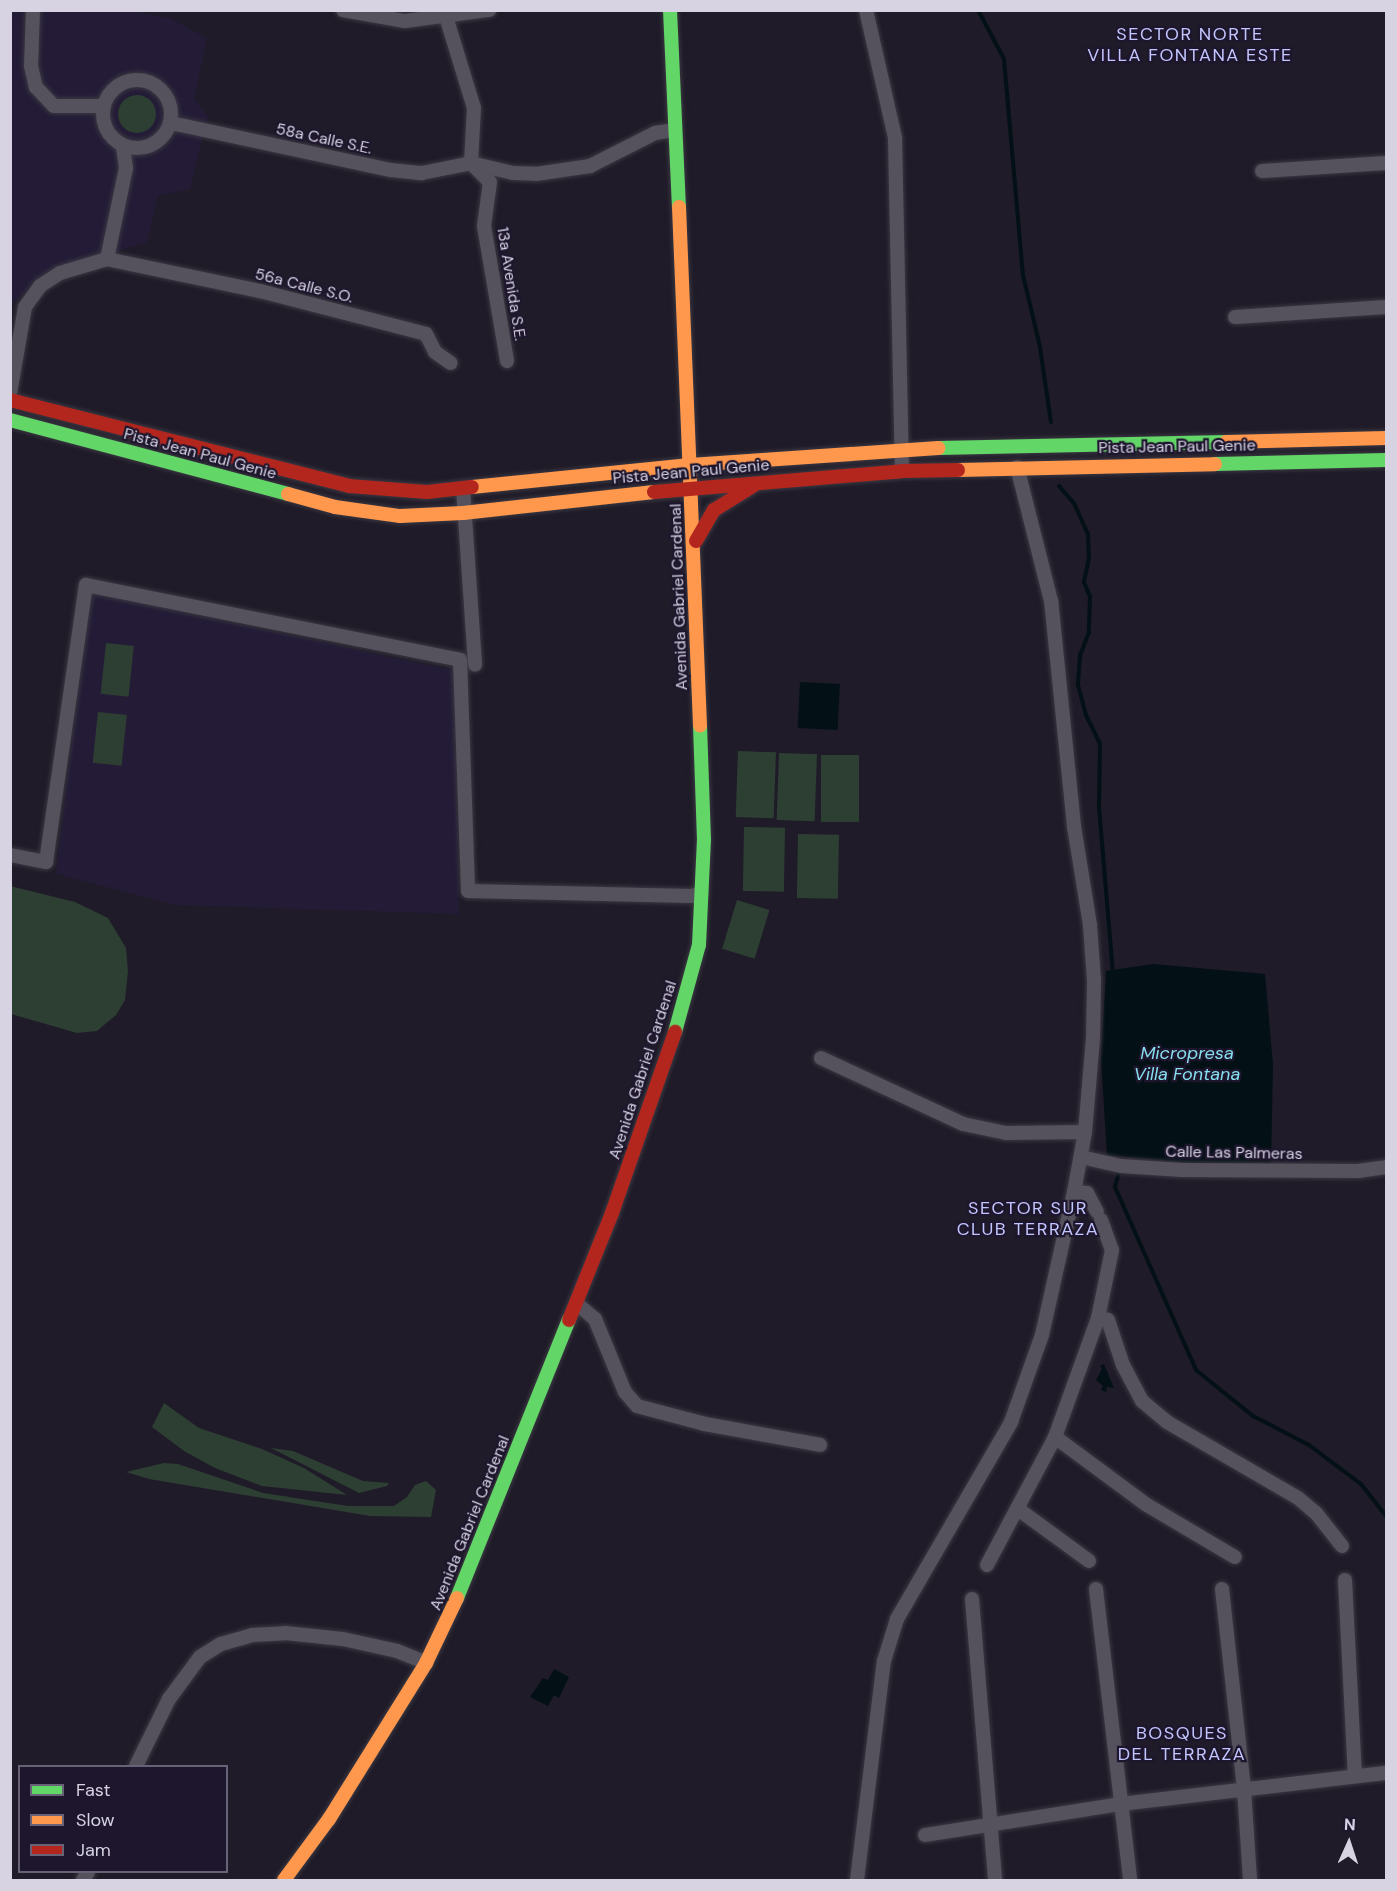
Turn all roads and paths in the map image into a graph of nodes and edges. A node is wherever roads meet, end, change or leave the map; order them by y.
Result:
1 (33, 10) edge
2 (343, 10) edge
3 (489, 10) edge
4 (670, 10) edge
5 (866, 10) edge
6 (445, 13) edge
7 (104, 106) junction
8 (171, 123) junction
9 (675, 129) junction
10 (123, 146) junction
11 (471, 163) junction
12 (1386, 163) edge
13 (1262, 171) dead end
14 (107, 259) junction
15 (1386, 307) edge
16 (1235, 317) dead end
17 (507, 361) dead end
18 (451, 363) dead end
19 (10, 393) edge
20 (10, 400) edge
21 (10, 420) edge
22 (1386, 438) edge
23 (1133, 444) junction
24 (974, 447) junction
25 (902, 449) junction
26 (1386, 460) edge
27 (690, 465) junction
28 (1017, 467) junction
29 (902, 471) junction
30 (763, 482) junction
31 (463, 488) junction
32 (691, 488) junction
33 (463, 513) junction
34 (694, 543) junction
35 (475, 665) dead end
36 (10, 855) edge
37 (702, 893) junction
38 (821, 1058) dead end
39 (1085, 1132) junction
40 (1081, 1156) junction
41 (1386, 1167) edge
42 (1074, 1192) junction
43 (576, 1303) junction
44 (1098, 1318) junction
45 (1055, 1437) junction
46 (820, 1445) dead end
47 (1018, 1509) junction
48 (1342, 1546) dead end
49 (1235, 1557) dead end
50 (1089, 1561) dead end
51 (987, 1565) dead end
52 (1345, 1580) dead end
53 (1096, 1589) dead end
54 (1222, 1589) dead end
55 (972, 1599) dead end
56 (426, 1663) junction
57 (137, 1765) edge
58 (1386, 1773) edge
59 (1355, 1776) junction
60 (1244, 1789) junction
61 (1120, 1804) junction
62 (990, 1827) junction
63 (925, 1835) dead end
64 (284, 1881) edge
65 (857, 1881) edge
66 (995, 1881) edge
67 (1130, 1881) edge
68 (1250, 1881) edge

1 - 7 street
2 - 6 street
3 - 6 street
4 - 9 main road, Avenida Gabriel Cardenal
5 - 25 street
6 - 11 street
7 - 8 street
7 - 10 street
8 - 10 street
8 - 11 street, 58a Calle S.E.
9 - 11 street
9 - 27 main road, Avenida Gabriel Cardenal
10 - 14 street
11 - 17 street, 13a Avenida S.E.
12 - 13 street
14 - 18 street, 56a Calle S.O.
14 - 19 street
15 - 16 street
20 - 31 main road, Pista Jean Paul Genie
21 - 33 main road, Pista Jean Paul Genie
22 - 23 main road, Pista Jean Paul Genie
23 - 24 main road, Pista Jean Paul Genie
23 - 28 main road
24 - 25 main road, Pista Jean Paul Genie
24 - 28 main road
25 - 27 main road, Pista Jean Paul Genie
25 - 29 street
26 - 28 main road, Pista Jean Paul Genie
27 - 31 main road, Pista Jean Paul Genie
27 - 32 main road, Avenida Gabriel Cardenal
28 - 29 main road, Pista Jean Paul Genie
28 - 39 street
29 - 30 main road, Pista Jean Paul Genie
30 - 32 main road, Pista Jean Paul Genie
30 - 34 main road
31 - 33 street
32 - 33 main road, Pista Jean Paul Genie
32 - 34 main road, Avenida Gabriel Cardenal
33 - 35 street
34 - 37 main road, Avenida Gabriel Cardenal
36 - 37 street
37 - 43 main road, Avenida Gabriel Cardenal
38 - 39 street
39 - 40 street
40 - 41 street, Calle Las Palmeras
40 - 42 street
42 - 44 street
42 - 65 street
43 - 46 street
43 - 56 main road, Avenida Gabriel Cardenal
44 - 45 street
44 - 48 street
45 - 47 street
45 - 49 street
47 - 50 street
47 - 51 street
52 - 59 street
53 - 61 street
54 - 60 street
55 - 62 street
56 - 57 street
56 - 64 main road, Avenida Gabriel Cardenal
58 - 59 street
59 - 60 street
60 - 61 street
60 - 68 street
61 - 62 street
61 - 67 street
62 - 63 street
62 - 66 street

